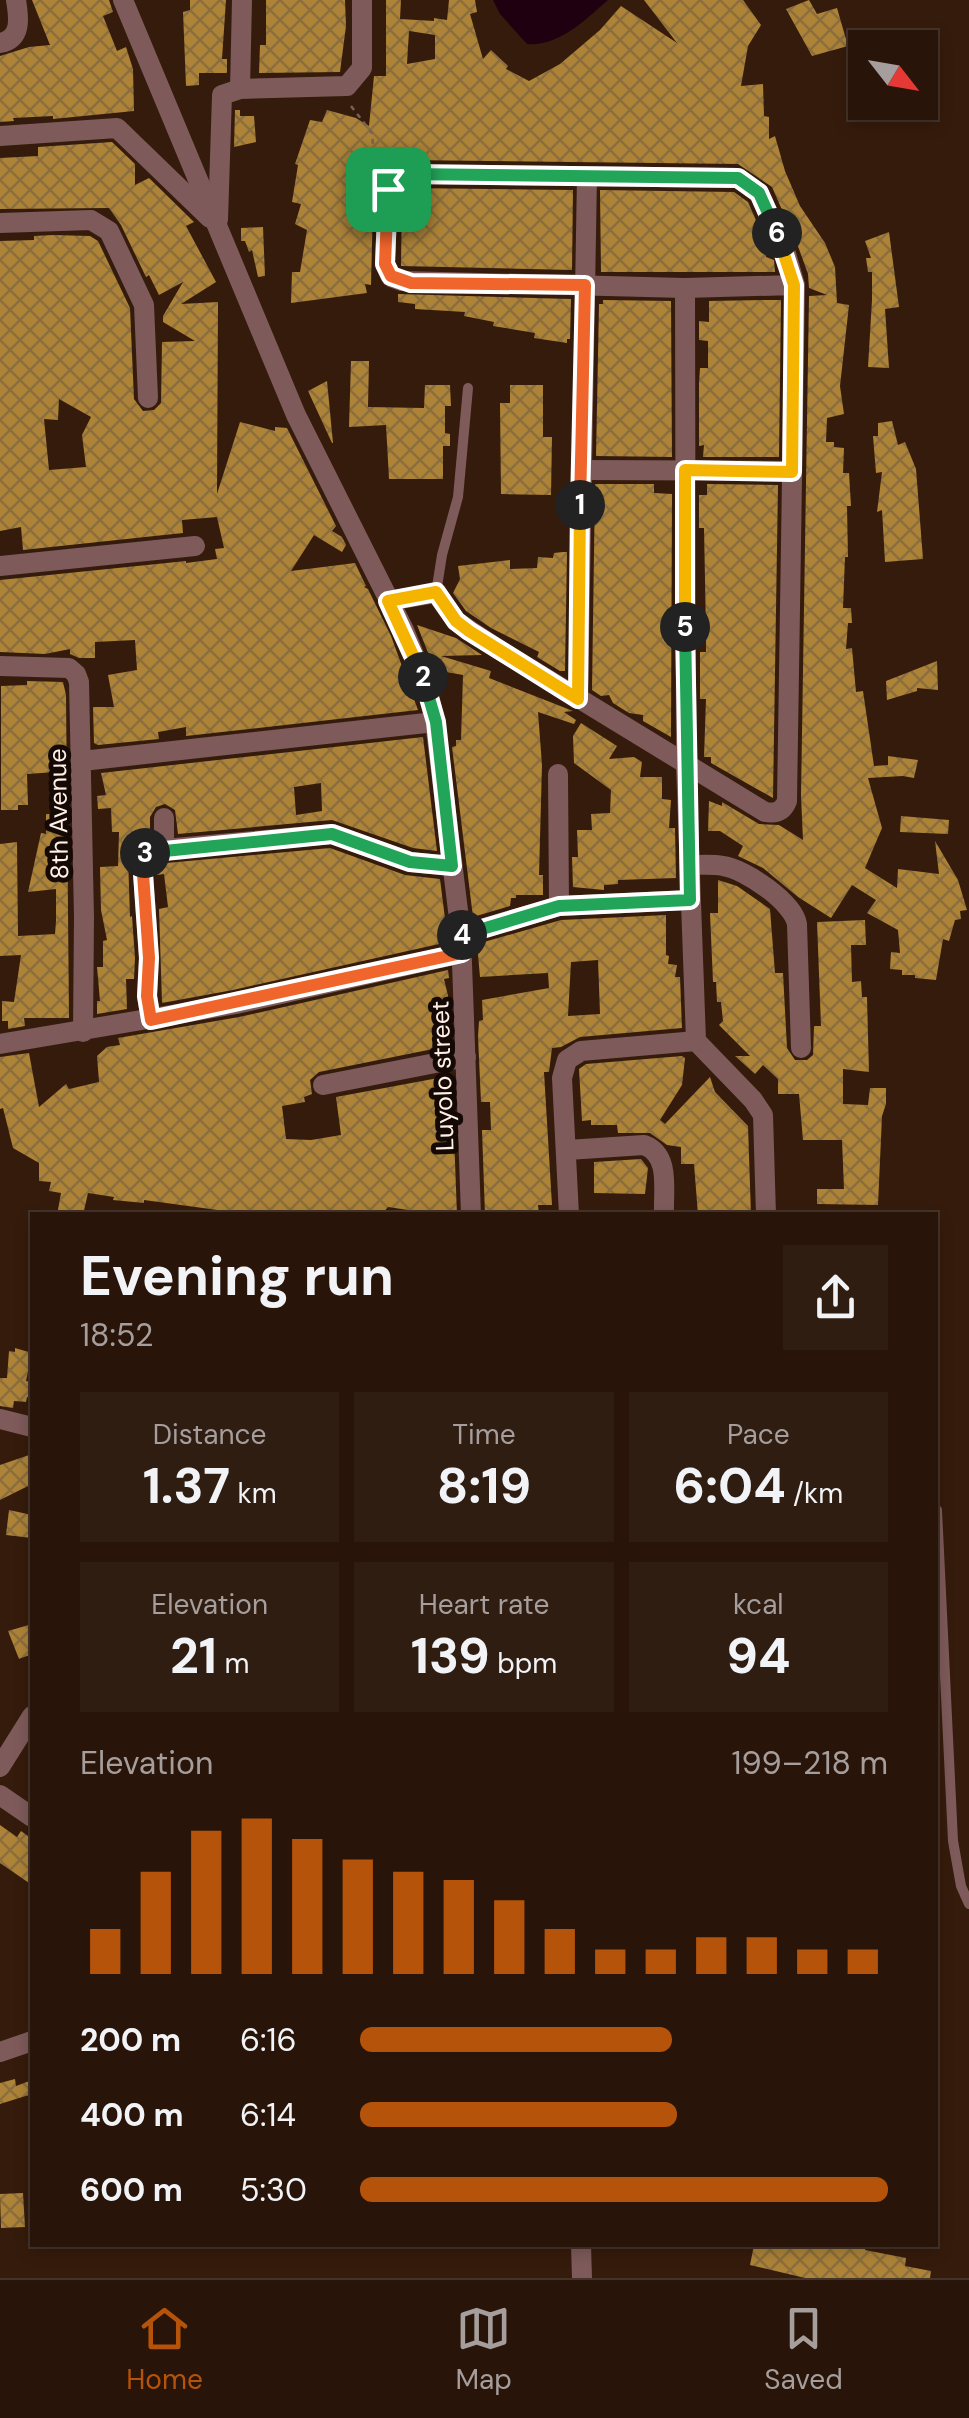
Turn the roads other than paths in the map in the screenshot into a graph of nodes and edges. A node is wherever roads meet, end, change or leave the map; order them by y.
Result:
1 (16, 0) edge
2 (123, 0) edge
3 (242, 0) edge
4 (362, 0) edge
5 (0, 43) edge
6 (240, 89) junction
7 (0, 136) edge
8 (588, 176) junction
9 (0, 223) edge
10 (218, 227) junction
11 (585, 285) junction
12 (794, 285) junction
13 (685, 288) junction
14 (468, 388) dead end
15 (148, 398) dead end
16 (581, 470) junction
17 (685, 470) junction
18 (792, 472) junction
19 (195, 546) dead end
20 (0, 566) edge
21 (436, 592) junction
22 (388, 601) junction
23 (0, 666) edge
24 (578, 699) junction
25 (436, 722) junction
26 (82, 761) junction
27 (686, 764) junction
28 (558, 774) dead end
29 (164, 818) dead end
30 (164, 849) junction
31 (690, 865) junction
32 (452, 866) junction
33 (690, 900) junction
34 (559, 906) junction
35 (462, 944) junction
36 (151, 1020) junction
37 (83, 1032) junction
38 (696, 1041) junction
39 (0, 1044) edge
40 (801, 1048) dead end
41 (466, 1057) junction
42 (322, 1086) dead end
43 (567, 1150) junction
44 (471, 1212) edge
45 (569, 1212) edge
46 (664, 1212) edge
47 (766, 1212) edge
48 (0, 1419) edge
49 (30, 1426) edge
50 (938, 1551) edge
51 (30, 1719) edge
52 (0, 1767) edge
53 (0, 1795) edge
54 (30, 1816) edge
55 (969, 1904) edge
56 (30, 2042) edge
57 (0, 2052) edge
58 (581, 2247) edge
59 (582, 2278) edge

1 - 5 street
2 - 10 street, Luyolo street
3 - 6 street
4 - 6 street
6 - 10 street
7 - 10 street
8 - 11 street
8 - 11 street
8 - 12 street
9 - 15 street
10 - 22 street, Luyolo street
11 - 13 street
11 - 16 street
12 - 13 street
12 - 18 street
13 - 17 street
14 - 21 lane
16 - 17 street
16 - 24 street
17 - 18 street
17 - 27 street
18 - 27 street
19 - 20 street
21 - 22 street
21 - 24 street
22 - 25 street, Luyolo street
23 - 26 street, 8th Avenue
24 - 27 street
25 - 26 street
25 - 32 street, Luyolo street
26 - 37 street, 8th Avenue
27 - 31 street
28 - 34 street
29 - 30 street
30 - 32 street
30 - 36 street
31 - 33 street
31 - 40 street
32 - 35 street, Luyolo street
33 - 34 street
33 - 38 street
34 - 35 street
35 - 36 street
35 - 41 street, Luyolo street
36 - 37 street
37 - 39 street
38 - 43 street
38 - 47 street
41 - 42 street
41 - 44 street, Luyolo street
43 - 45 street
43 - 46 street
48 - 49 street
50 - 55 lane
51 - 52 street
53 - 54 street
56 - 57 street
58 - 59 street

